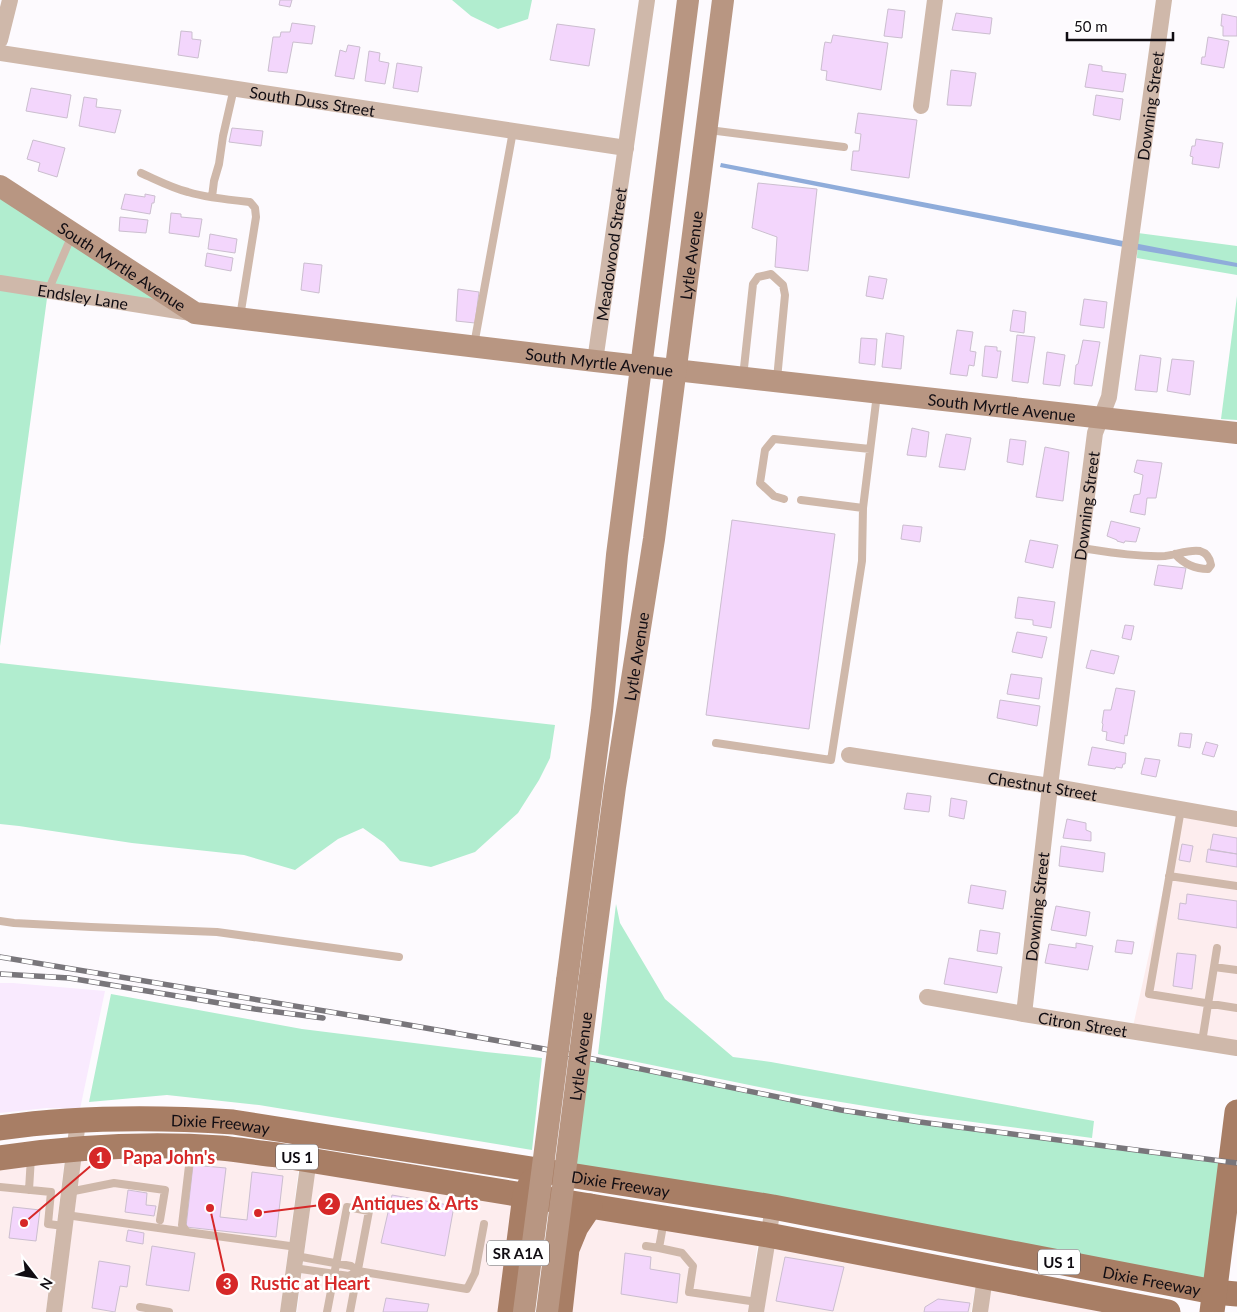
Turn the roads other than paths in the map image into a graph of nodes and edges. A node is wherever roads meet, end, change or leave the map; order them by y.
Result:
1 (10, 0) edge
2 (647, 0) edge
3 (688, 0) edge
4 (724, 0) edge
5 (935, 0) edge
6 (1164, 0) edge
7 (0, 40) edge
8 (0, 53) edge
9 (234, 88) junction
10 (921, 106) dead end
11 (707, 130) junction
12 (513, 131) junction
13 (844, 147) dead end
14 (626, 148) junction
15 (141, 173) dead end
16 (0, 186) edge
17 (212, 197) junction
18 (73, 233) junction
19 (0, 283) edge
20 (48, 291) junction
21 (196, 314) junction
22 (240, 319) junction
23 (474, 346) junction
24 (595, 361) junction
25 (642, 366) junction
26 (676, 370) junction
27 (743, 377) junction
28 (777, 381) junction
29 (878, 392) junction
30 (1102, 417) junction
31 (1237, 432) edge
32 (870, 449) junction
33 (784, 499) dead end
34 (801, 500) dead end
35 (863, 508) junction
36 (1080, 548) junction
37 (1175, 554) dead end
38 (716, 743) dead end
39 (849, 755) dead end
40 (1050, 786) junction
41 (1181, 809) junction
42 (1237, 819) edge
43 (1169, 876) junction
44 (1237, 886) edge
45 (0, 920) edge
46 (1217, 948) dead end
47 (399, 958) dead end
48 (1214, 967) junction
49 (1237, 970) edge
50 (578, 982) junction
51 (927, 997) dead end
52 (1209, 1004) junction
53 (1237, 1008) edge
54 (1024, 1014) junction
55 (1202, 1042) junction
56 (1237, 1048) edge
57 (1237, 1112) edge
58 (78, 1121) junction
59 (0, 1128) edge
60 (312, 1134) junction
61 (191, 1147) junction
62 (74, 1148) junction
63 (32, 1153) junction
64 (0, 1158) edge
65 (308, 1159) junction
66 (543, 1171) junction
67 (0, 1187) edge
68 (29, 1190) junction
69 (68, 1192) junction
70 (525, 1195) junction
71 (562, 1201) junction
72 (590, 1206) junction
73 (773, 1207) junction
74 (664, 1218) junction
75 (160, 1220) dead end
76 (65, 1221) junction
77 (484, 1224) dead end
78 (187, 1232) junction
79 (768, 1235) junction
80 (646, 1246) dead end
81 (567, 1248) junction
82 (658, 1248) junction
83 (296, 1257) junction
84 (336, 1263) junction
85 (358, 1271) junction
86 (334, 1274) junction
87 (985, 1277) junction
88 (1221, 1299) edge
89 (140, 1307) dead end
90 (757, 1307) edge
91 (54, 1312) edge
92 (168, 1312) edge
93 (288, 1312) edge
94 (327, 1312) edge
95 (350, 1312) edge
96 (510, 1312) edge
97 (524, 1312) edge
98 (547, 1312) edge
99 (560, 1312) edge
100 (980, 1312) edge
101 (1168, 1312) edge

1 - 7 street
2 - 14 street, Meadowood Street
3 - 25 main road, Lytle Avenue
4 - 11 main road, Lytle Avenue
5 - 10 street
6 - 30 street, Downing Street
8 - 9 street, South Duss Street
9 - 12 street, South Duss Street
9 - 17 lane
11 - 13 lane
11 - 26 main road, Lytle Avenue
12 - 14 street, South Duss Street
12 - 23 lane
14 - 24 street, Meadowood Street
15 - 17 lane
16 - 18 main road, South Myrtle Avenue
17 - 22 lane
18 - 20 lane
18 - 21 main road, South Myrtle Avenue
19 - 20 street, Endsley Lane
20 - 21 street, Endsley Lane
21 - 22 main road, South Myrtle Avenue
22 - 23 main road, South Myrtle Avenue
23 - 24 main road, South Myrtle Avenue
24 - 25 main road, South Myrtle Avenue
25 - 26 main road, South Myrtle Avenue
25 - 50 main road, Lytle Avenue
26 - 27 main road, South Myrtle Avenue
26 - 50 main road, Lytle Avenue
27 - 28 main road, South Myrtle Avenue
27 - 28 lane
28 - 29 main road, South Myrtle Avenue
29 - 30 main road, South Myrtle Avenue
29 - 32 lane
30 - 31 main road, South Myrtle Avenue
30 - 36 street, Downing Street
32 - 33 lane
32 - 35 lane
34 - 35 lane
35 - 38 lane
36 - 37 lane
36 - 40 street, Downing Street
39 - 40 street, Chestnut Street
40 - 41 street, Chestnut Street
40 - 54 street, Downing Street
41 - 42 street, Chestnut Street
41 - 43 lane
43 - 44 lane
43 - 52 lane
45 - 47 lane
46 - 48 lane
48 - 49 lane
48 - 52 lane
50 - 97 main road, Lytle Avenue, bridge
50 - 98 main road, Lytle Avenue, bridge
51 - 54 street, Citron Street
52 - 53 lane
52 - 55 lane
54 - 55 street, Citron Street
55 - 56 street, Citron Street
57 - 88 main road
58 - 59 main road, Dixie Freeway / US 1
58 - 60 main road, Dixie Freeway / US 1
58 - 62 street
60 - 65 street
60 - 66 main road, Dixie Freeway / US 1
61 - 62 main road, Dixie Freeway / US 1
61 - 65 main road, Dixie Freeway / US 1
61 - 78 lane
62 - 63 main road, Dixie Freeway / US 1
62 - 69 street
63 - 64 main road, Dixie Freeway / US 1
63 - 68 lane
65 - 70 main road, Dixie Freeway / US 1
65 - 83 street
66 - 70 main road, SR A1A
66 - 71 main road
66 - 73 main road, Dixie Freeway / US 1
67 - 68 lane
68 - 76 lane
69 - 75 lane
69 - 76 street
70 - 71 main road, Dixie Freeway / US 1
70 - 96 main road, SR A1A
71 - 72 main road, Dixie Freeway / US 1
71 - 81 main road
72 - 74 main road, Dixie Freeway / US 1
72 - 81 main road, SR A1A
73 - 79 street
73 - 88 main road, Dixie Freeway / US 1
74 - 79 main road, Dixie Freeway / US 1
74 - 82 lane
76 - 78 lane
76 - 91 street
77 - 85 lane
78 - 83 lane
79 - 87 main road, Dixie Freeway / US 1
79 - 90 street
80 - 82 lane
81 - 99 main road, SR A1A
82 - 90 lane
83 - 84 lane
83 - 86 lane
83 - 93 street
84 - 85 lane
84 - 85 lane
84 - 86 lane
85 - 86 lane
85 - 95 lane
86 - 94 lane
87 - 100 street
87 - 101 main road, Dixie Freeway / US 1
89 - 92 lane

